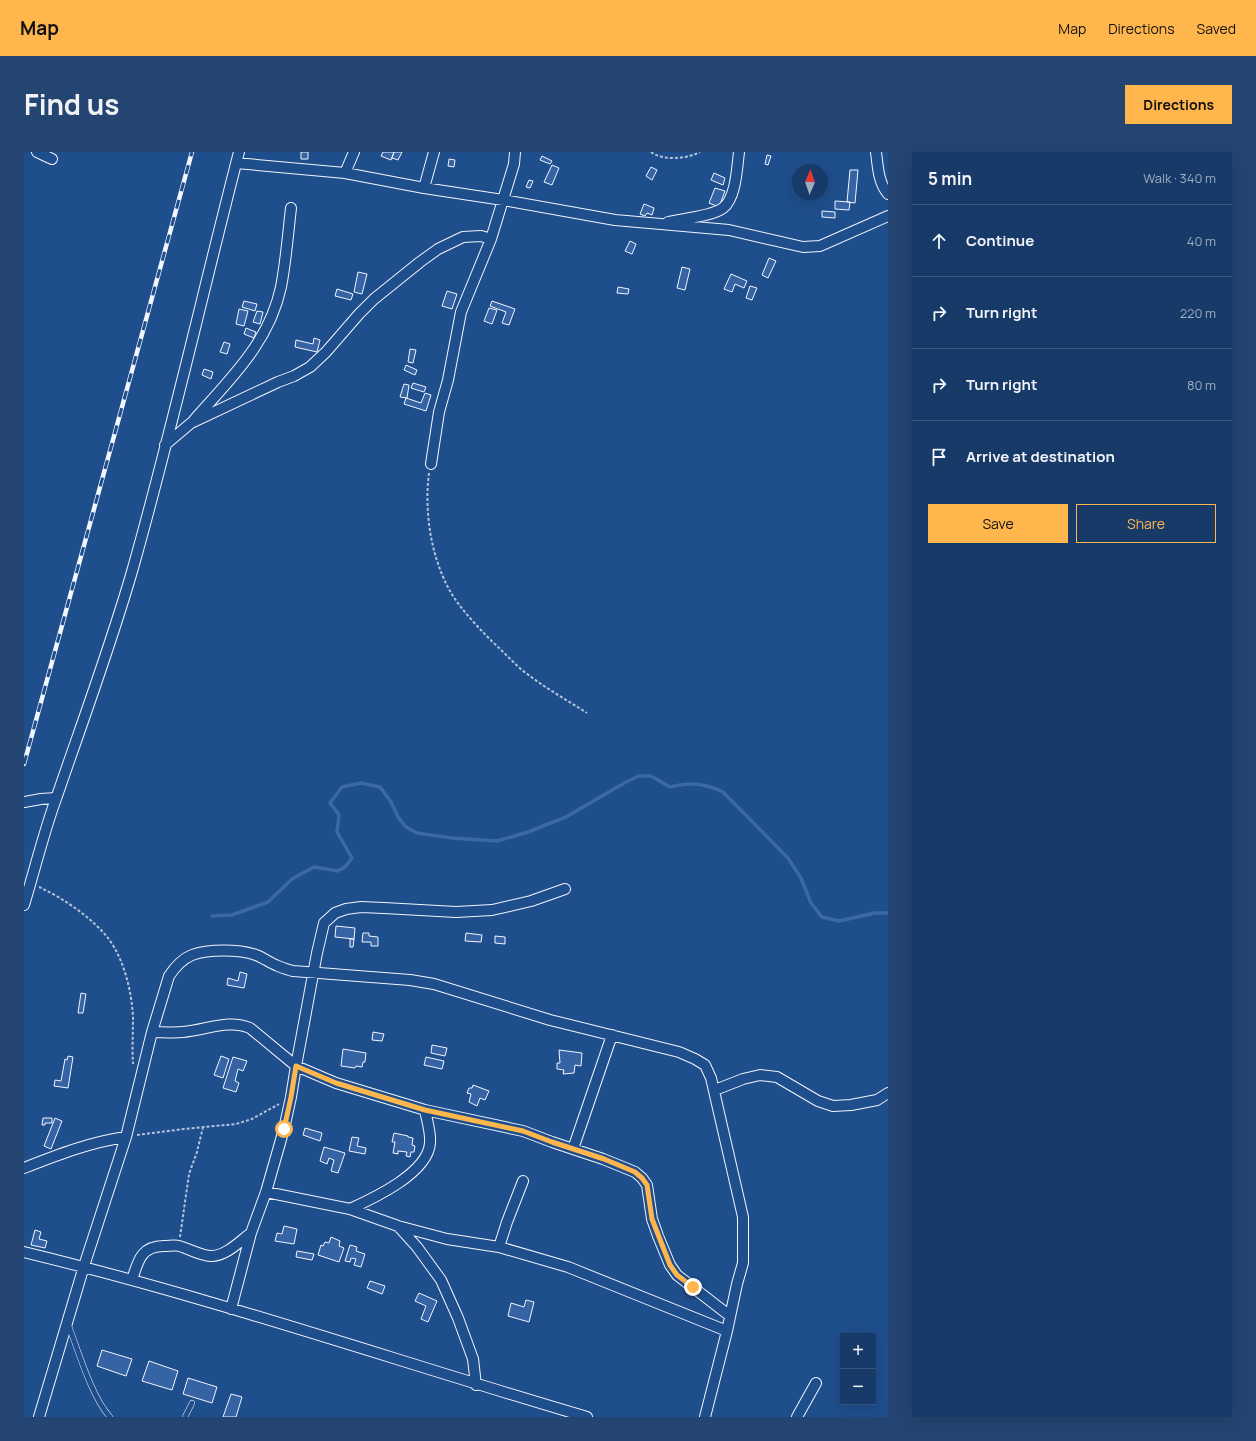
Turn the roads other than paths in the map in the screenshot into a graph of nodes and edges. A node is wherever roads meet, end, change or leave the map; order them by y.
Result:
1 (38, 152) edge
2 (239, 152) edge
3 (354, 152) edge
4 (434, 152) edge
5 (515, 152) edge
6 (739, 152) edge
7 (876, 152) edge
8 (52, 159) dead end
9 (236, 163) junction
10 (345, 173) junction
11 (424, 188) junction
12 (888, 194) edge
13 (502, 200) junction
14 (291, 208) dead end
15 (888, 216) edge
16 (659, 224) junction
17 (491, 239) junction
18 (191, 423) junction
19 (165, 445) junction
20 (430, 464) road end
21 (56, 798) junction
22 (24, 802) edge
23 (565, 889) dead end
24 (24, 905) edge
25 (313, 972) junction
26 (152, 1032) junction
27 (612, 1035) junction
28 (296, 1066) junction
29 (714, 1090) junction
30 (888, 1093) edge
31 (425, 1110) junction
32 (126, 1136) junction
33 (573, 1149) junction
34 (24, 1168) edge
35 (523, 1181) dead end
36 (266, 1192) junction
37 (350, 1209) junction
38 (398, 1226) junction
39 (251, 1234) junction
40 (499, 1247) junction
41 (24, 1252) edge
42 (84, 1266) junction
43 (132, 1280) junction
44 (231, 1309) junction
45 (730, 1316) junction
46 (67, 1321) junction
47 (728, 1331) junction
48 (816, 1383) dead end
49 (476, 1385) junction
50 (192, 1403) dead end
51 (39, 1417) edge
52 (110, 1417) edge
53 (185, 1417) edge
54 (587, 1417) edge
55 (705, 1417) edge
56 (797, 1417) edge

1 - 8 street
2 - 9 street
3 - 10 street
4 - 11 street
5 - 13 street
6 - 16 street
7 - 12 street
9 - 10 street
9 - 19 street
10 - 11 street
11 - 13 street
13 - 16 street
13 - 17 street
14 - 18 street
15 - 16 street
17 - 18 street
17 - 20 street
18 - 19 street
19 - 21 street
21 - 22 street
21 - 24 street
23 - 25 street
25 - 26 street
25 - 27 street
25 - 28 street
26 - 28 street
26 - 32 street
27 - 29 street
27 - 33 street
28 - 31 street
28 - 36 street
29 - 30 street
29 - 45 street
31 - 33 street
31 - 37 street
32 - 34 street
32 - 42 street
33 - 45 street
35 - 40 street
36 - 37 street
36 - 39 street
37 - 38 street
38 - 40 street
38 - 49 street
39 - 43 street
39 - 44 street
40 - 47 street
41 - 42 street
42 - 43 street
42 - 46 street
43 - 44 street
44 - 49 street
45 - 47 street
46 - 51 street
46 - 52 lane
47 - 55 street
48 - 56 street
49 - 54 street
50 - 53 lane

